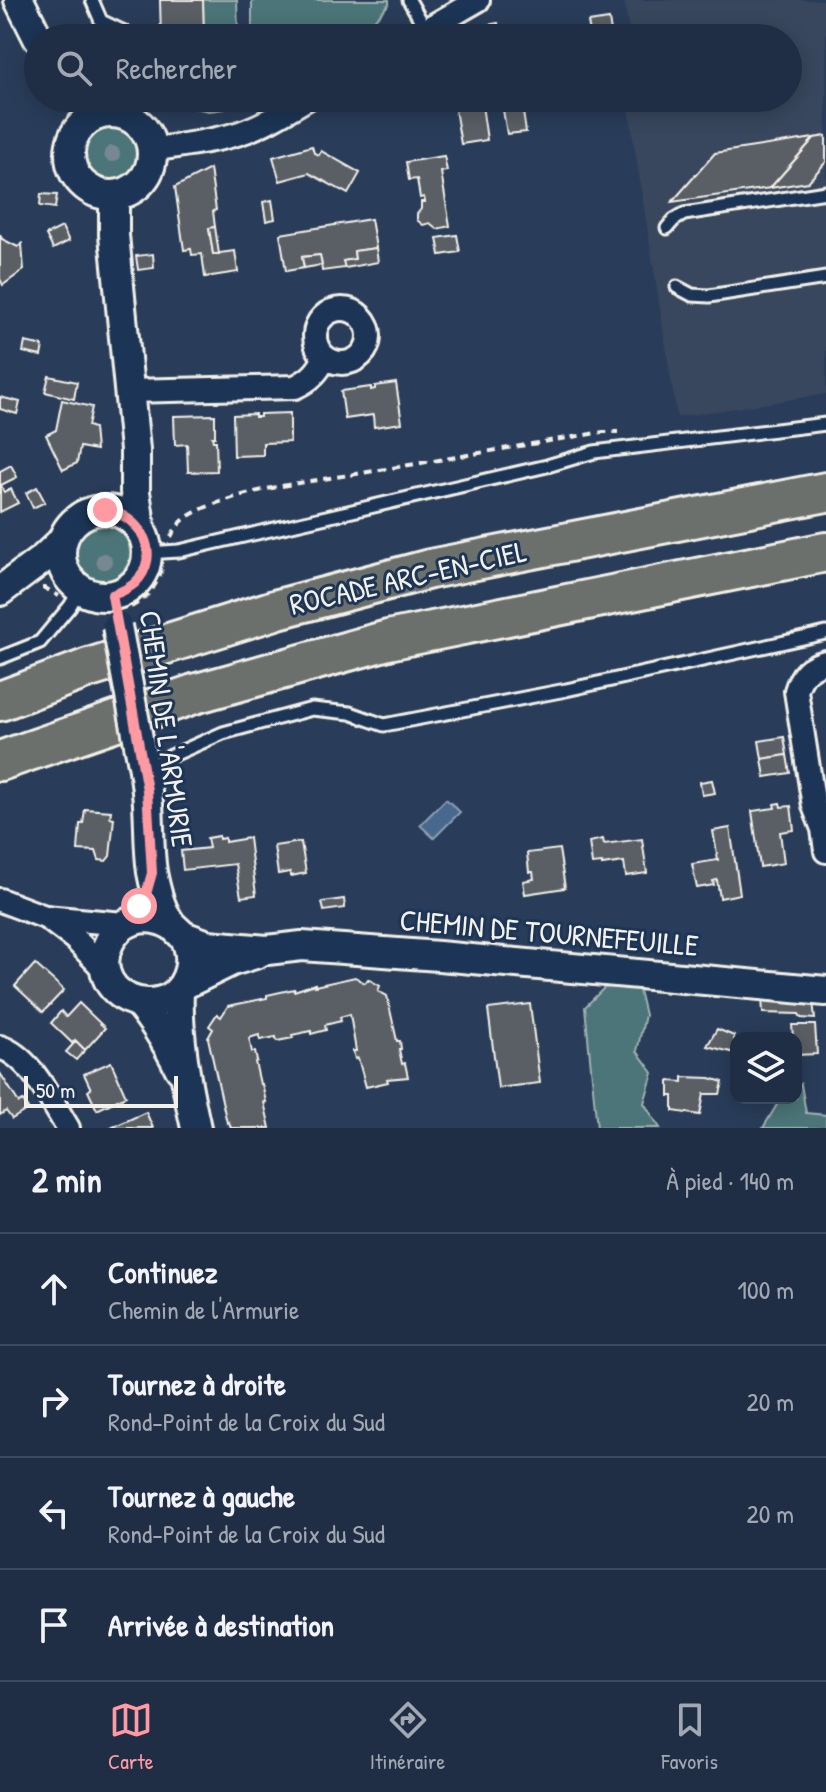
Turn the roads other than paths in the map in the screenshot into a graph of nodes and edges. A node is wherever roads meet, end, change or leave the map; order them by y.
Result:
1 (19, 0) edge
2 (92, 0) edge
3 (409, 0) edge
4 (478, 0) edge
5 (31, 24) edge
6 (107, 24) edge
7 (416, 24) edge
8 (436, 24) edge
9 (83, 112) edge
10 (138, 112) edge
11 (283, 112) edge
12 (152, 150) junction
13 (826, 192) edge
14 (114, 195) junction
15 (667, 228) dead end
16 (826, 278) edge
17 (677, 287) dead end
18 (325, 358) dead end
19 (129, 391) junction
20 (826, 424) edge
21 (134, 472) junction
22 (826, 492) edge
23 (105, 510) junction
24 (62, 541) junction
25 (144, 542) junction
26 (826, 552) edge
27 (15, 587) edge
28 (74, 593) junction
29 (112, 595) junction
30 (826, 633) edge
31 (0, 658) edge
32 (826, 662) edge
33 (8, 695) edge
34 (142, 756) junction
35 (0, 761) edge
36 (826, 851) edge
37 (152, 873) junction
38 (0, 900) edge
39 (45, 917) junction
40 (126, 923) junction
41 (177, 930) junction
42 (267, 950) junction
43 (106, 971) junction
44 (181, 987) junction
45 (826, 991) edge
46 (137, 1002) junction
47 (0, 1047) edge
48 (184, 1077) junction
49 (68, 1128) edge
50 (196, 1128) edge

1 - 5 street
2 - 6 lane
3 - 7 lane
4 - 8 street
9 - 14 street
10 - 12 street
11 - 12 street
12 - 14 street
13 - 15 lane
14 - 19 street
16 - 17 lane
18 - 19 street
19 - 21 street
20 - 25 lane
21 - 23 street
21 - 25 street
22 - 33 highway, ROCADE ARC-EN-CIEL
23 - 24 street
23 - 25 street
24 - 27 street
24 - 28 street
25 - 29 street
26 - 35 highway, ROCADE ARC-EN-CIEL
27 - 28 street
28 - 29 street
28 - 31 lane
29 - 34 street, CHEMIN DE L'ARMURIE, bridge
30 - 34 lane
32 - 36 street
34 - 37 street, CHEMIN DE L'ARMURIE
37 - 40 street, CHEMIN DE L'ARMURIE
37 - 41 street, CHEMIN DE L'ARMURIE
38 - 39 street
39 - 40 street
39 - 43 street
40 - 41 street
40 - 43 street
41 - 42 street, CHEMIN DE TOURNEFEUILLE
41 - 44 street
42 - 44 street, CHEMIN DE TOURNEFEUILLE
42 - 45 street, CHEMIN DE TOURNEFEUILLE
43 - 46 street
44 - 46 street
44 - 48 street
46 - 48 street
47 - 49 street
48 - 50 street

